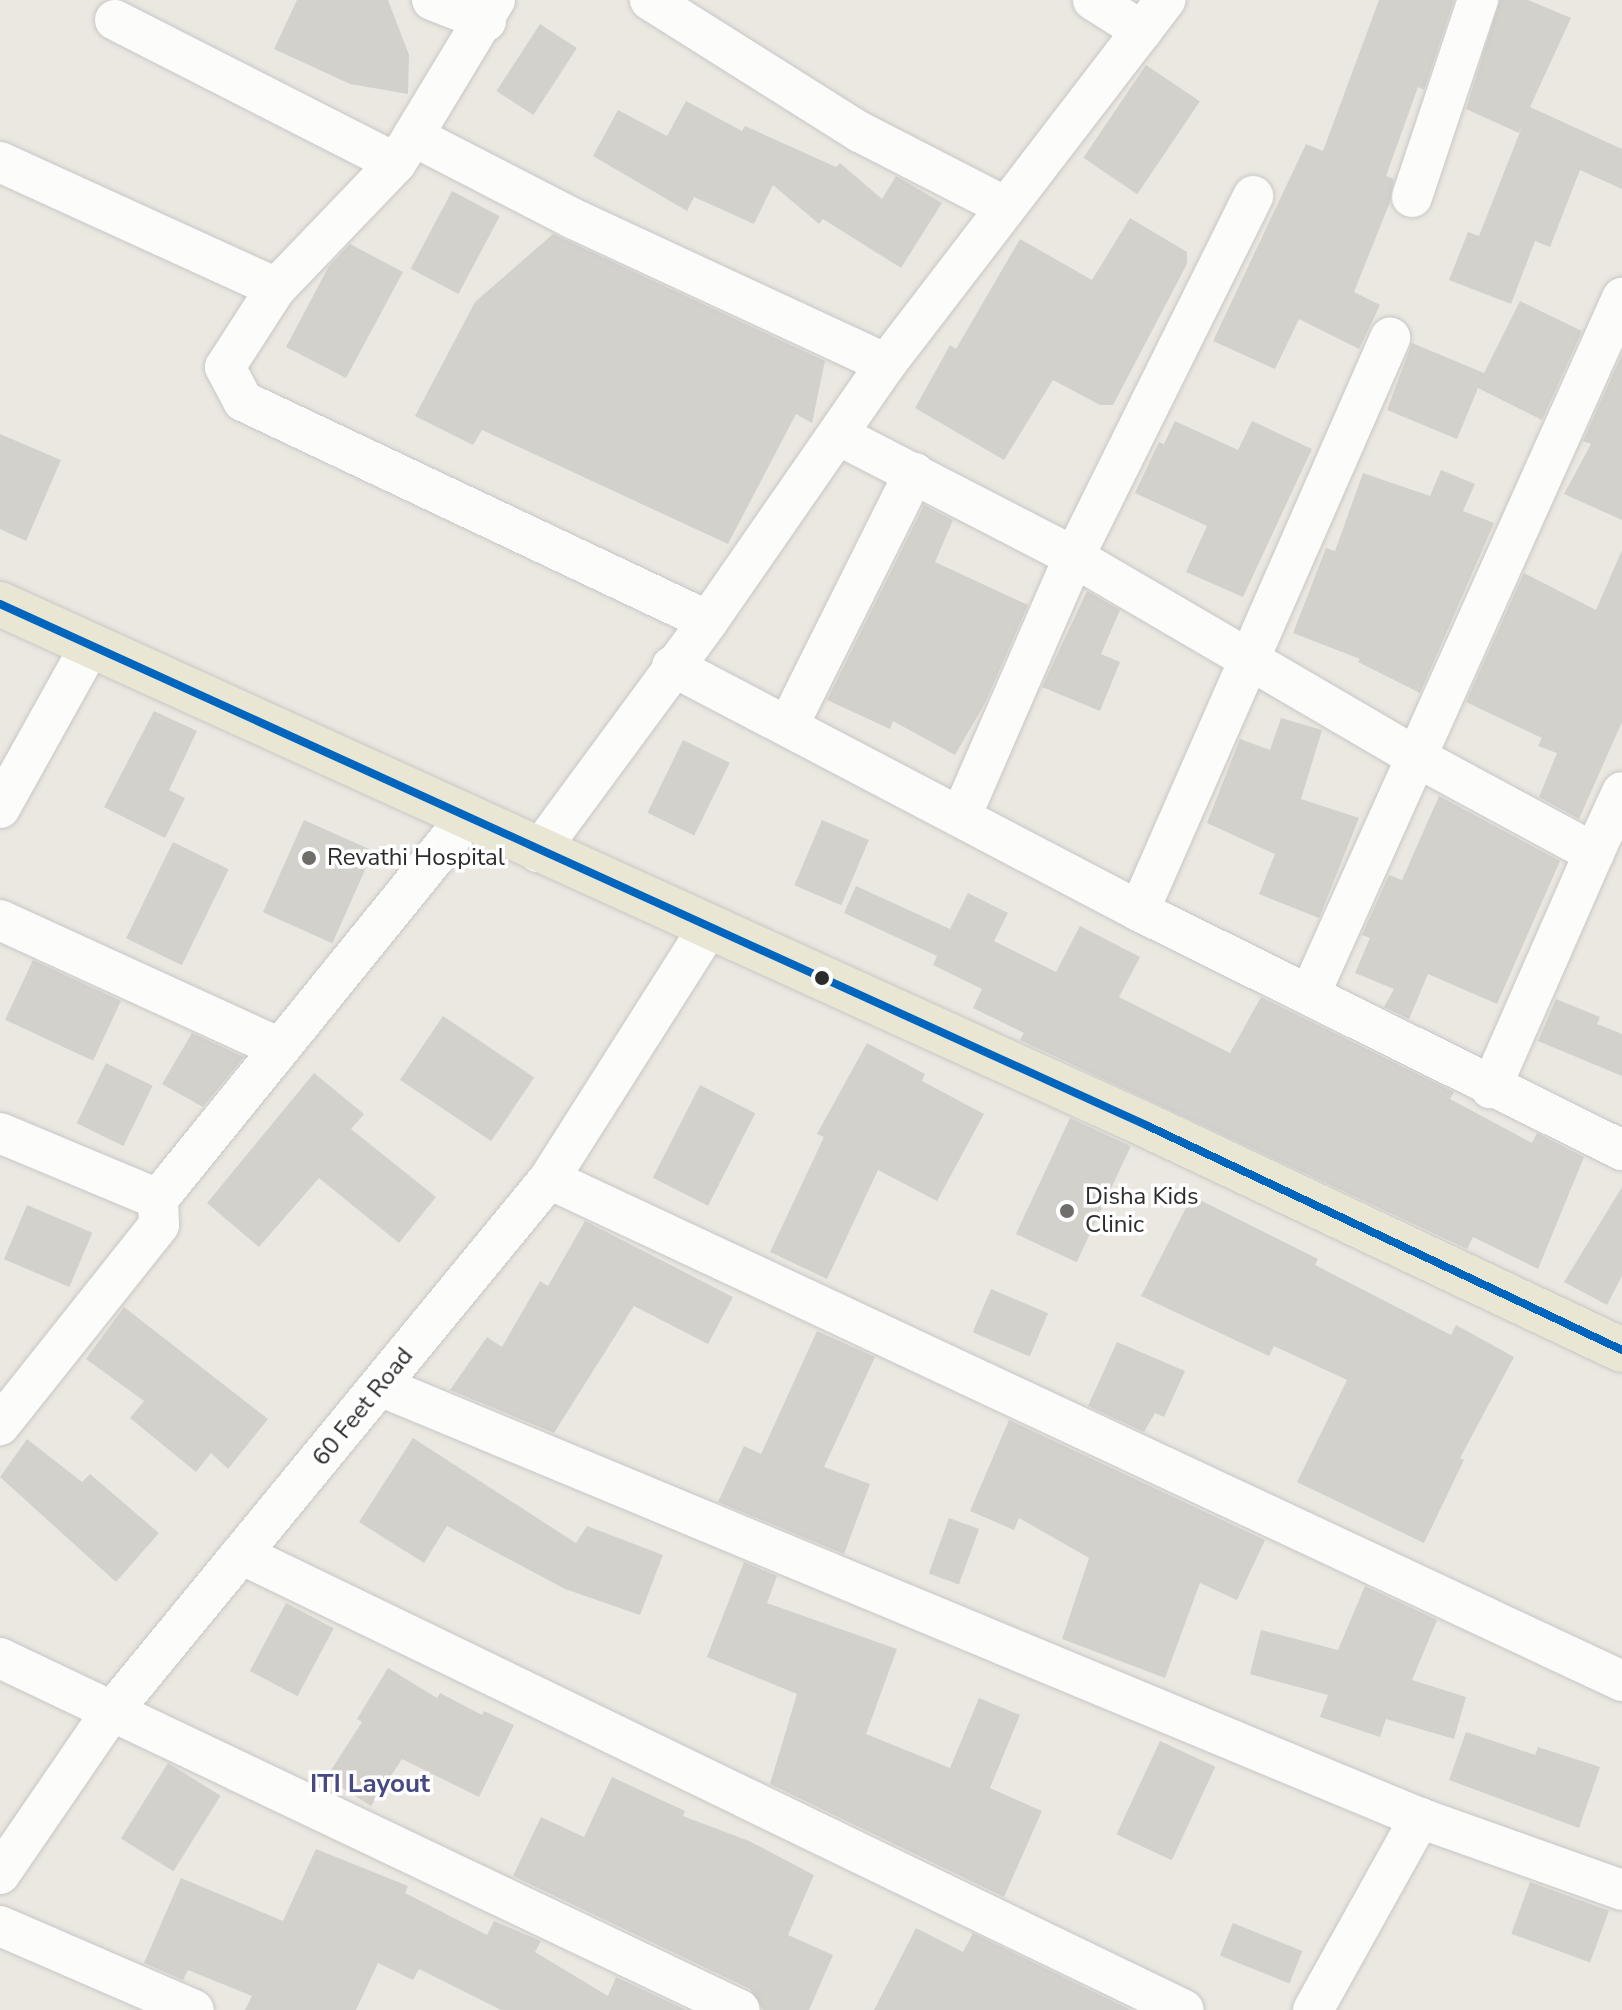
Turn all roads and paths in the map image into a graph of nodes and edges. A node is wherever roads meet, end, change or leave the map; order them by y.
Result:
1 (432, 0) edge
2 (650, 0) edge
3 (1093, 0) edge
4 (1478, 0) edge
5 (491, 10) edge
6 (1153, 15) edge
7 (115, 20) dead end
8 (405, 149) junction
9 (0, 162) edge
10 (1253, 196) dead end
11 (1412, 197) dead end
12 (1004, 206) junction
13 (276, 288) junction
14 (1619, 312) edge
15 (1390, 338) dead end
16 (886, 364) junction
17 (840, 436) junction
18 (914, 473) junction
19 (1074, 557) junction
20 (0, 604) edge
21 (708, 621) junction
22 (90, 646) junction
23 (1252, 662) junction
24 (672, 666) junction
25 (788, 726) junction
26 (1420, 759) junction
27 (1622, 792) edge
28 (0, 808) edge
29 (962, 814) junction
30 (465, 820) junction
31 (538, 852) junction
32 (1594, 853) junction
33 (1139, 911) junction
34 (0, 920) edge
35 (708, 928) junction
36 (1310, 994) junction
37 (278, 1047) junction
38 (1491, 1088) junction
39 (0, 1133) edge
40 (1622, 1150) edge
41 (549, 1179) junction
42 (158, 1199) junction
43 (1622, 1350) edge
44 (16, 1377) edge
45 (380, 1386) junction
46 (0, 1425) edge
47 (241, 1554) junction
48 (0, 1658) edge
49 (1622, 1681) edge
50 (109, 1715) junction
51 (1420, 1818) junction
52 (0, 1874) edge
53 (1622, 1890) edge
54 (0, 1926) edge
55 (194, 2010) edge
56 (740, 2010) edge
57 (1184, 2010) edge
58 (1313, 2010) edge

1 - 5 street
2 - 12 street
3 - 6 street
4 - 11 street
5 - 8 street
6 - 12 street
7 - 8 street
8 - 13 street
8 - 16 street
9 - 13 street
10 - 19 street
12 - 16 street
13 - 21 street
14 - 26 street
15 - 23 street
16 - 17 street
17 - 18 street
17 - 21 street
18 - 19 street
18 - 25 street
19 - 23 street
19 - 29 street
20 - 22 main road
21 - 24 street
22 - 28 street
22 - 30 main road
23 - 26 street
23 - 33 street
24 - 25 street
24 - 31 street
25 - 29 street
26 - 32 street
26 - 36 street
27 - 32 street
29 - 33 street
30 - 31 main road
30 - 37 street
31 - 35 main road
32 - 38 street
33 - 36 street
34 - 37 street
35 - 41 street, 60 Feet Road
35 - 43 main road
36 - 38 street
37 - 42 street
38 - 40 street
39 - 42 street
41 - 45 street, 60 Feet Road
41 - 49 street
42 - 44 street
44 - 46 street
45 - 47 street, 60 Feet Road
45 - 51 street
47 - 50 street, 60 Feet Road
47 - 57 street
48 - 50 street
50 - 52 street, 60 Feet Road
50 - 56 street
51 - 53 street
51 - 58 street
54 - 55 street

